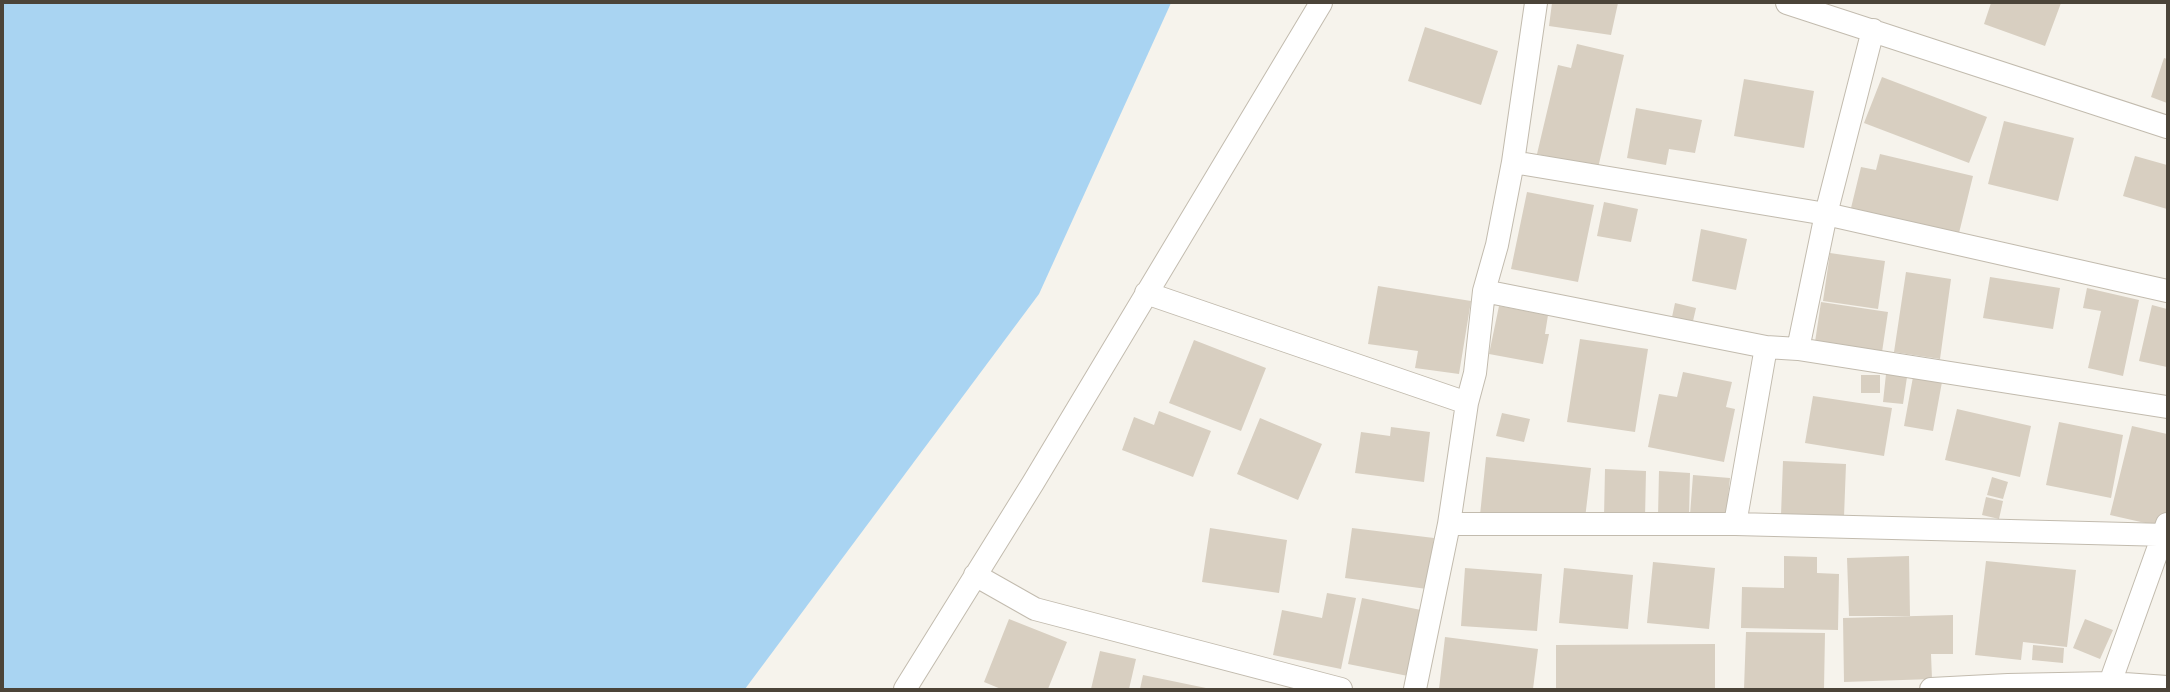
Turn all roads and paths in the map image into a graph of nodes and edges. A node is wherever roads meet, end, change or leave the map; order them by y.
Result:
1 (1321, 3) edge
2 (1536, 3) edge
3 (1787, 3) edge
4 (1873, 30) junction
5 (2167, 127) edge
6 (1513, 162) junction
7 (1826, 214) junction
8 (1484, 291) junction
9 (2167, 291) edge
10 (1146, 294) junction
11 (1766, 347) junction
12 (1798, 349) junction
13 (1467, 403) junction
14 (2167, 407) edge
15 (1449, 524) junction
16 (1735, 524) junction
17 (2166, 531) edge
18 (975, 576) junction
19 (914, 686) edge
20 (2110, 686) edge
21 (2167, 686) edge
22 (1342, 689) edge
23 (1415, 689) edge
24 (1931, 689) edge

1 - 10 street
2 - 6 street
3 - 4 street
4 - 5 street
4 - 7 street
6 - 7 street
6 - 8 street
7 - 9 street
7 - 12 street
8 - 11 street
8 - 13 street
10 - 13 street
10 - 18 street
11 - 12 street
11 - 16 street
12 - 14 street
13 - 15 street
15 - 16 street
15 - 23 street
16 - 17 street
17 - 20 street
18 - 19 street
18 - 22 street
20 - 21 street
20 - 24 street

